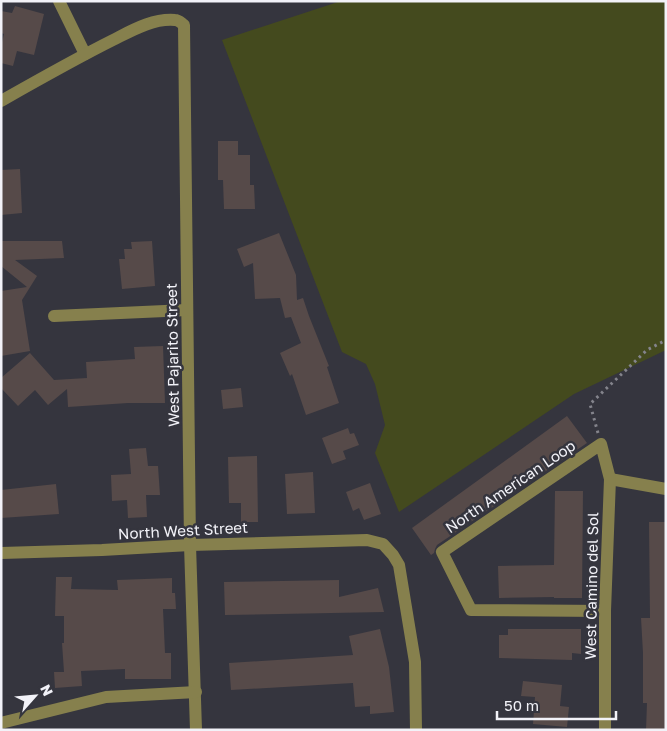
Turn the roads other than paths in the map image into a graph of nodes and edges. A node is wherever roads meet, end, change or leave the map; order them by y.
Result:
1 (58, 1) edge
2 (85, 54) junction
3 (1, 101) edge
4 (187, 310) junction
5 (54, 316) dead end
6 (600, 444) joint
7 (610, 479) junction
8 (666, 489) edge
9 (190, 544) junction
10 (1, 553) edge
11 (604, 611) junction
12 (196, 692) junction
13 (1, 723) edge
14 (196, 730) edge
15 (416, 730) edge
16 (605, 730) edge

1 - 2 street
2 - 3 street
2 - 4 street, West Pajarito Street
4 - 5 street
4 - 9 street, West Pajarito Street
6 - 7 street, West Camino del Sol
6 - 11 street, North American Loop
7 - 8 street
7 - 11 street, West Camino del Sol
9 - 10 street, North West Street
9 - 12 street, West Pajarito Street
9 - 15 street, North West Street
11 - 16 street, West Camino del Sol
12 - 13 street
12 - 14 street, West Pajarito Street

